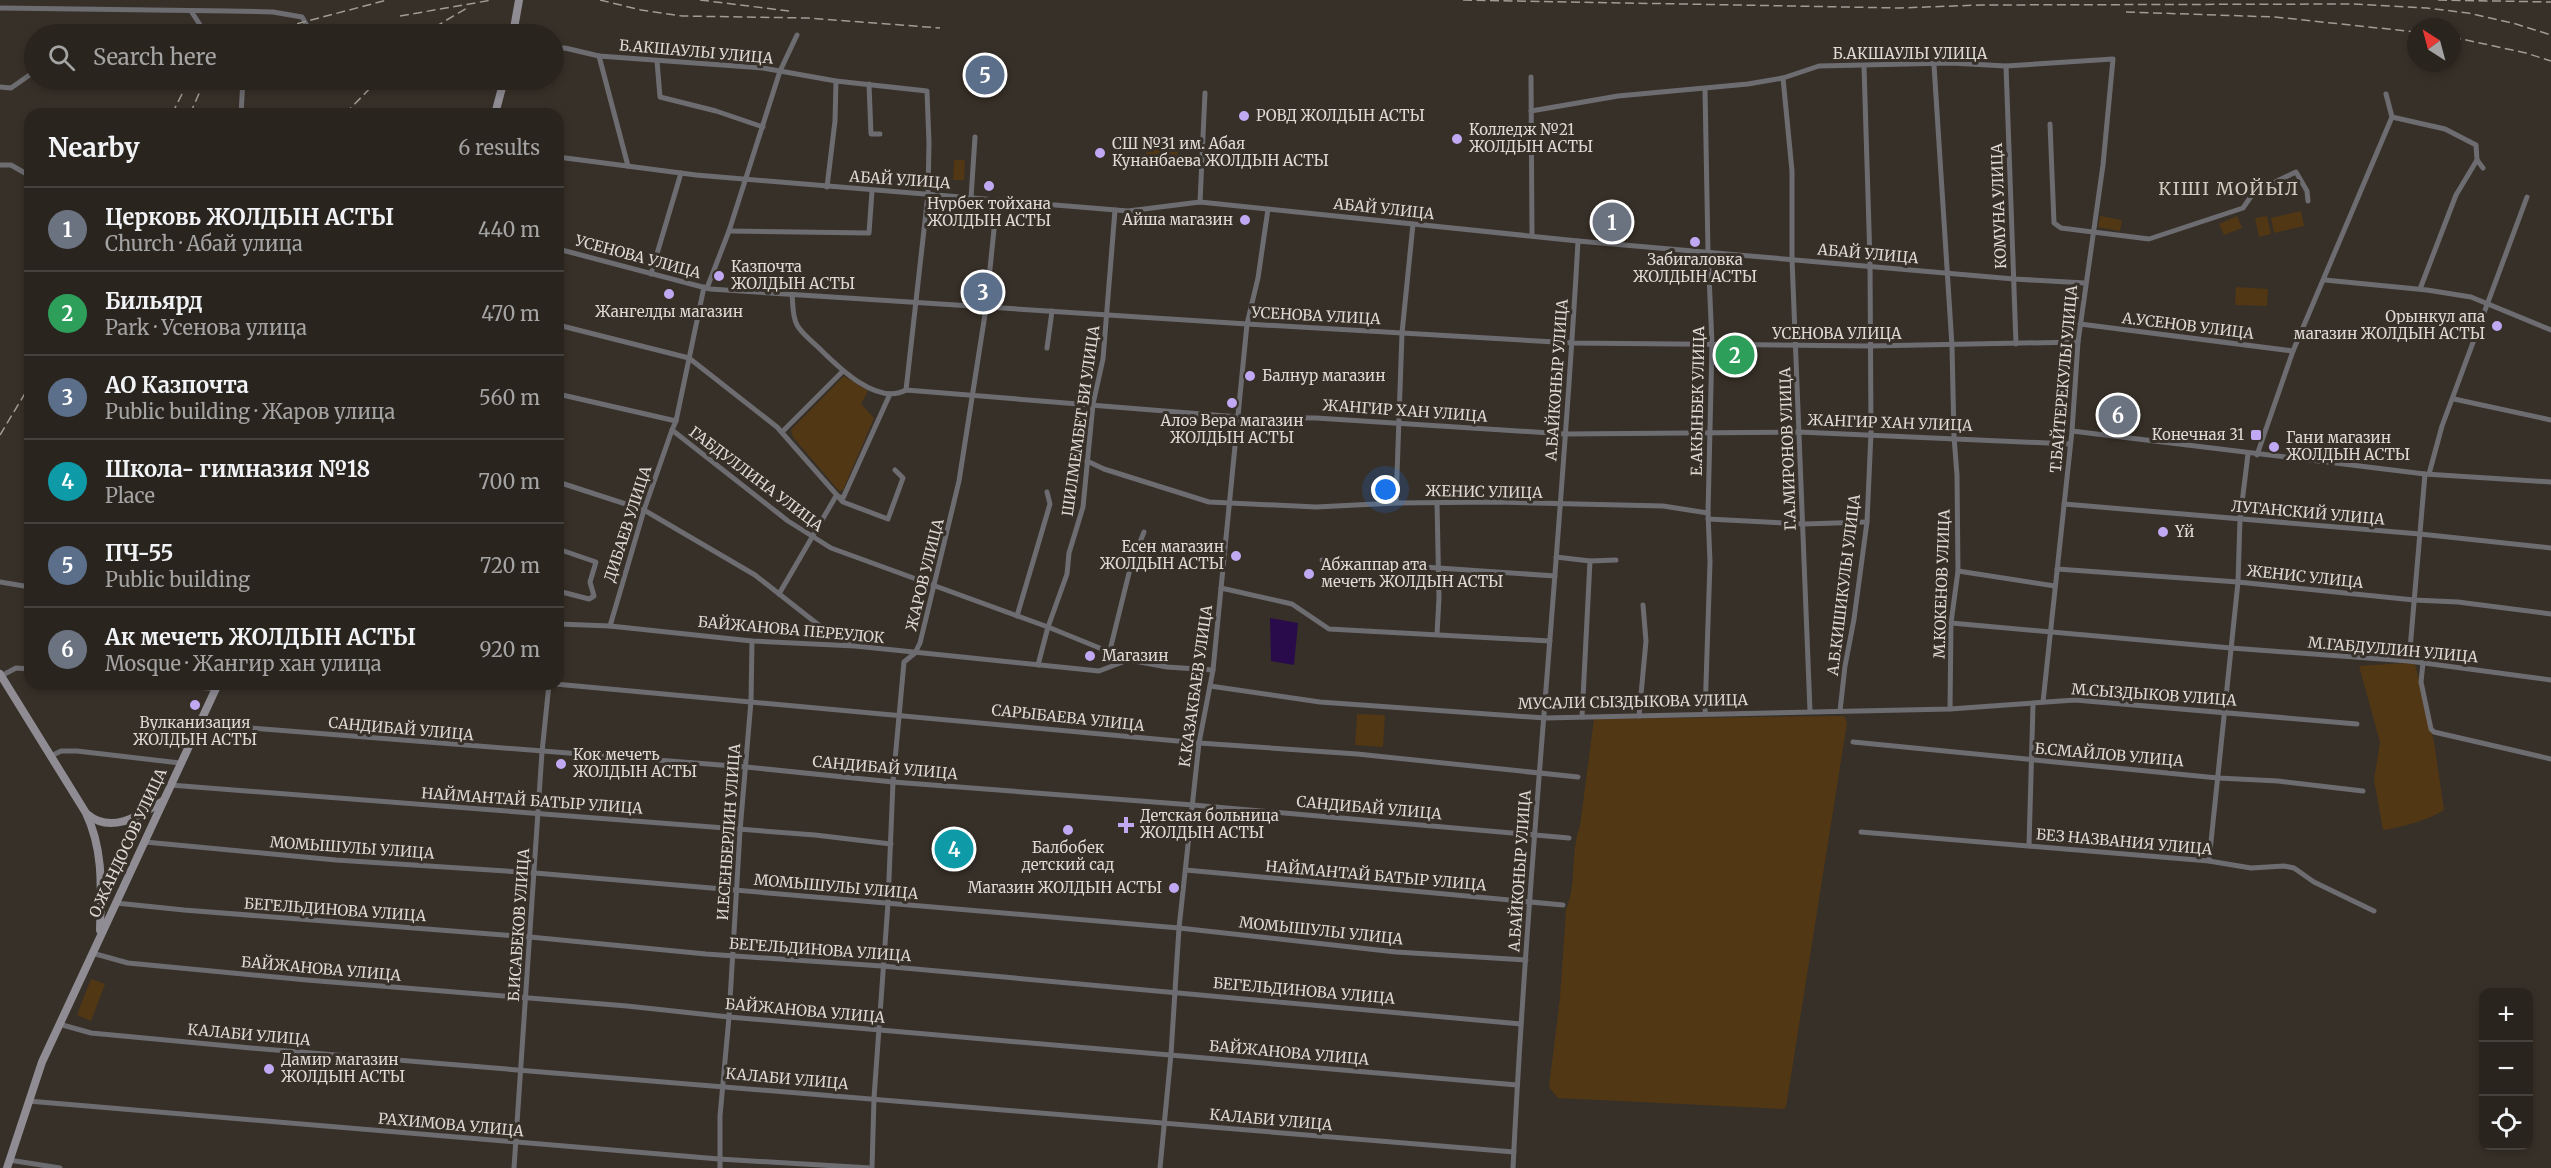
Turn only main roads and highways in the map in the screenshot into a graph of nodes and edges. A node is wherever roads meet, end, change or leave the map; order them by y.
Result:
1 (519, 0) edge
2 (515, 24) edge
3 (501, 90) edge
4 (497, 108) edge
5 (0, 675) edge
6 (215, 690) edge
7 (163, 801) junction
8 (86, 813) junction
9 (100, 934) junction
10 (8, 1164) edge

1 - 2 main road
3 - 4 main road
5 - 8 main road
6 - 7 main road, О.ЖАНДОСОВ УЛИЦА
7 - 8 main road
7 - 9 main road, О.ЖАНДОСОВ УЛИЦА
8 - 9 main road
9 - 10 main road

